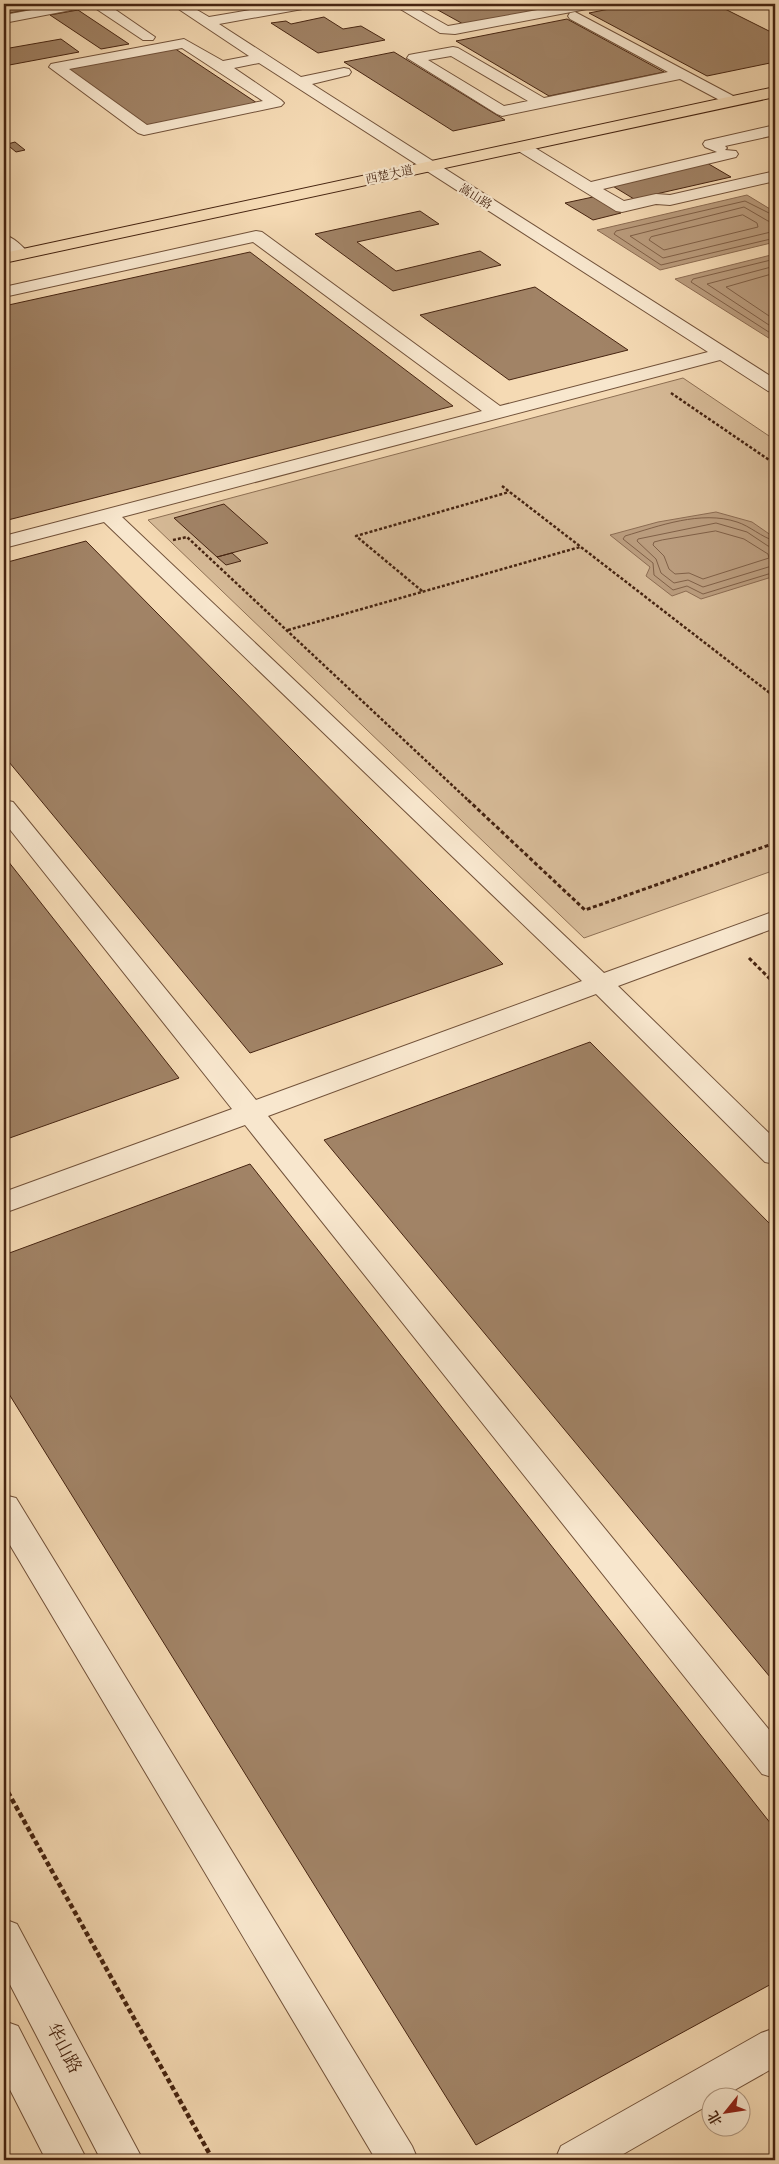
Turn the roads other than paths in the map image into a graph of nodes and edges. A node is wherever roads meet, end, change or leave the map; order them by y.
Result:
1 (87, 4) edge
2 (98, 4) edge
3 (178, 4) edge
4 (308, 4) edge
5 (399, 4) edge
6 (592, 4) edge
7 (575, 16) dead end
8 (4, 19) edge
9 (207, 22) junction
10 (148, 37) dead end
11 (262, 58) junction
12 (221, 66) junction
13 (344, 72) dead end
14 (494, 74) junction
15 (682, 74) junction
16 (298, 82) junction
17 (454, 82) junction
18 (775, 92) edge
19 (732, 101) junction
20 (542, 102) junction
21 (775, 130) edge
22 (521, 146) junction
23 (730, 154) junction
24 (428, 166) junction
25 (773, 178) edge
26 (588, 187) junction
27 (4, 240) edge
28 (12, 256) edge
29 (4, 292) edge
30 (723, 354) junction
31 (775, 387) edge
32 (497, 413) junction
33 (108, 515) junction
34 (4, 542) edge
35 (4, 807) edge
36 (775, 919) edge
37 (600, 984) junction
38 (251, 1112) junction
39 (775, 1155) edge
40 (4, 1203) edge
41 (4, 1507) edge
42 (775, 1763) edge
43 (4, 1936) edge
44 (4, 2039) edge
45 (775, 2046) edge
46 (67, 2160) edge
47 (123, 2160) edge
48 (398, 2160) edge
49 (574, 2160) edge

1 - 8 street
2 - 10 street
3 - 9 street, 嵩山路
4 - 9 street
5 - 6 street
7 - 15 street
9 - 11 street, 嵩山路
11 - 12 street
11 - 16 street, 嵩山路
12 - 12 street
13 - 16 street
14 - 17 street
14 - 17 street
14 - 20 street
15 - 19 street
15 - 20 street
16 - 24 street, 嵩山路
17 - 20 street
18 - 19 main road, 西楚大道
19 - 22 main road, 西楚大道
21 - 23 street
22 - 24 main road, 西楚大道
22 - 26 street
23 - 25 street
23 - 26 street
24 - 28 main road, 西楚大道
24 - 30 street, 嵩山路
25 - 26 street
27 - 28 street
29 - 32 street
30 - 31 street, 嵩山路
30 - 32 street
32 - 33 street
33 - 34 street
33 - 37 street
35 - 38 street
36 - 37 street
37 - 38 street
37 - 39 street
38 - 40 street
38 - 42 street
41 - 48 street
43 - 47 street, 华山路
44 - 46 street
45 - 49 street

